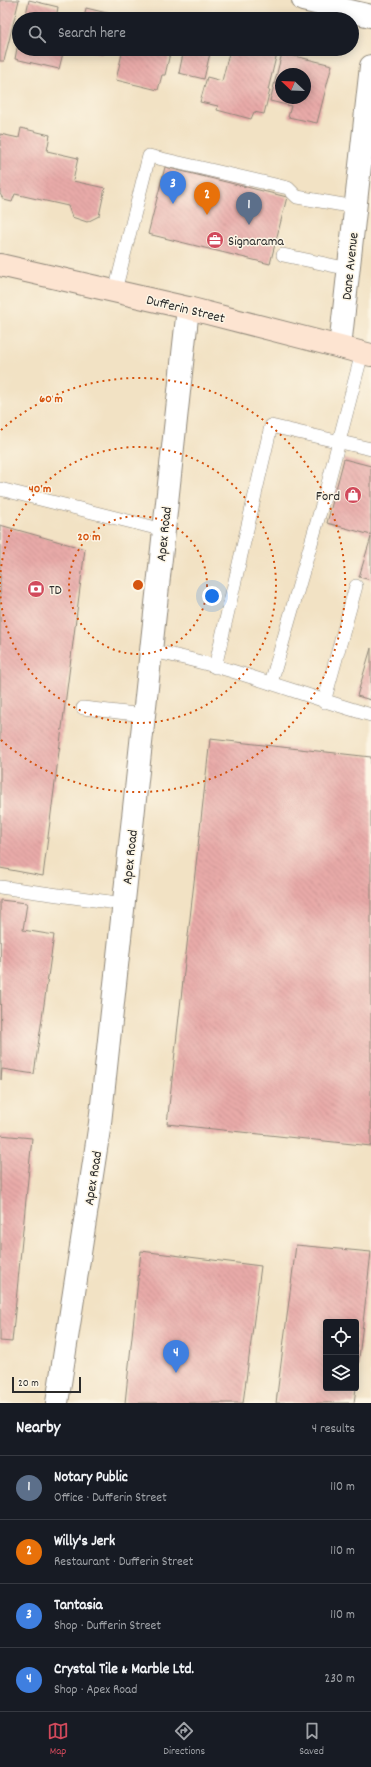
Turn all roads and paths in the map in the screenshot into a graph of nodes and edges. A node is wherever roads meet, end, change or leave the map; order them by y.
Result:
1 (303, 0) edge
2 (354, 12) edge
3 (359, 13) edge
4 (371, 16) edge
5 (371, 66) edge
6 (355, 207) junction
7 (283, 255) dead end
8 (0, 265) edge
9 (348, 269) junction
10 (115, 291) junction
11 (188, 308) junction
12 (340, 347) junction
13 (366, 354) edge
14 (339, 441) junction
15 (371, 449) edge
16 (0, 489) edge
17 (164, 530) junction
18 (356, 586) dead end
19 (152, 651) junction
20 (215, 667) junction
21 (271, 682) junction
22 (324, 702) junction
23 (84, 708) dead end
24 (144, 715) junction
25 (371, 715) edge
26 (0, 887) edge
27 (124, 904) junction
28 (57, 1403) edge

1 - 2 street
3 - 4 street
5 - 6 street, Dane Avenue
6 - 9 street, Dane Avenue
6 - 10 lane
7 - 9 lane
8 - 10 main road, Dufferin Street
9 - 12 street, Dane Avenue
10 - 11 main road, Dufferin Street
11 - 12 main road, Dufferin Street
11 - 17 street, Apex Road
12 - 13 main road, Dufferin Street
13 - 14 lane
14 - 15 lane
14 - 20 lane
14 - 21 lane
16 - 17 lane
17 - 19 street, Apex Road
18 - 22 lane
19 - 20 lane
19 - 24 street, Apex Road
20 - 21 lane
21 - 22 lane
22 - 25 lane
23 - 24 lane
24 - 27 street, Apex Road
26 - 27 lane
27 - 28 street, Apex Road

